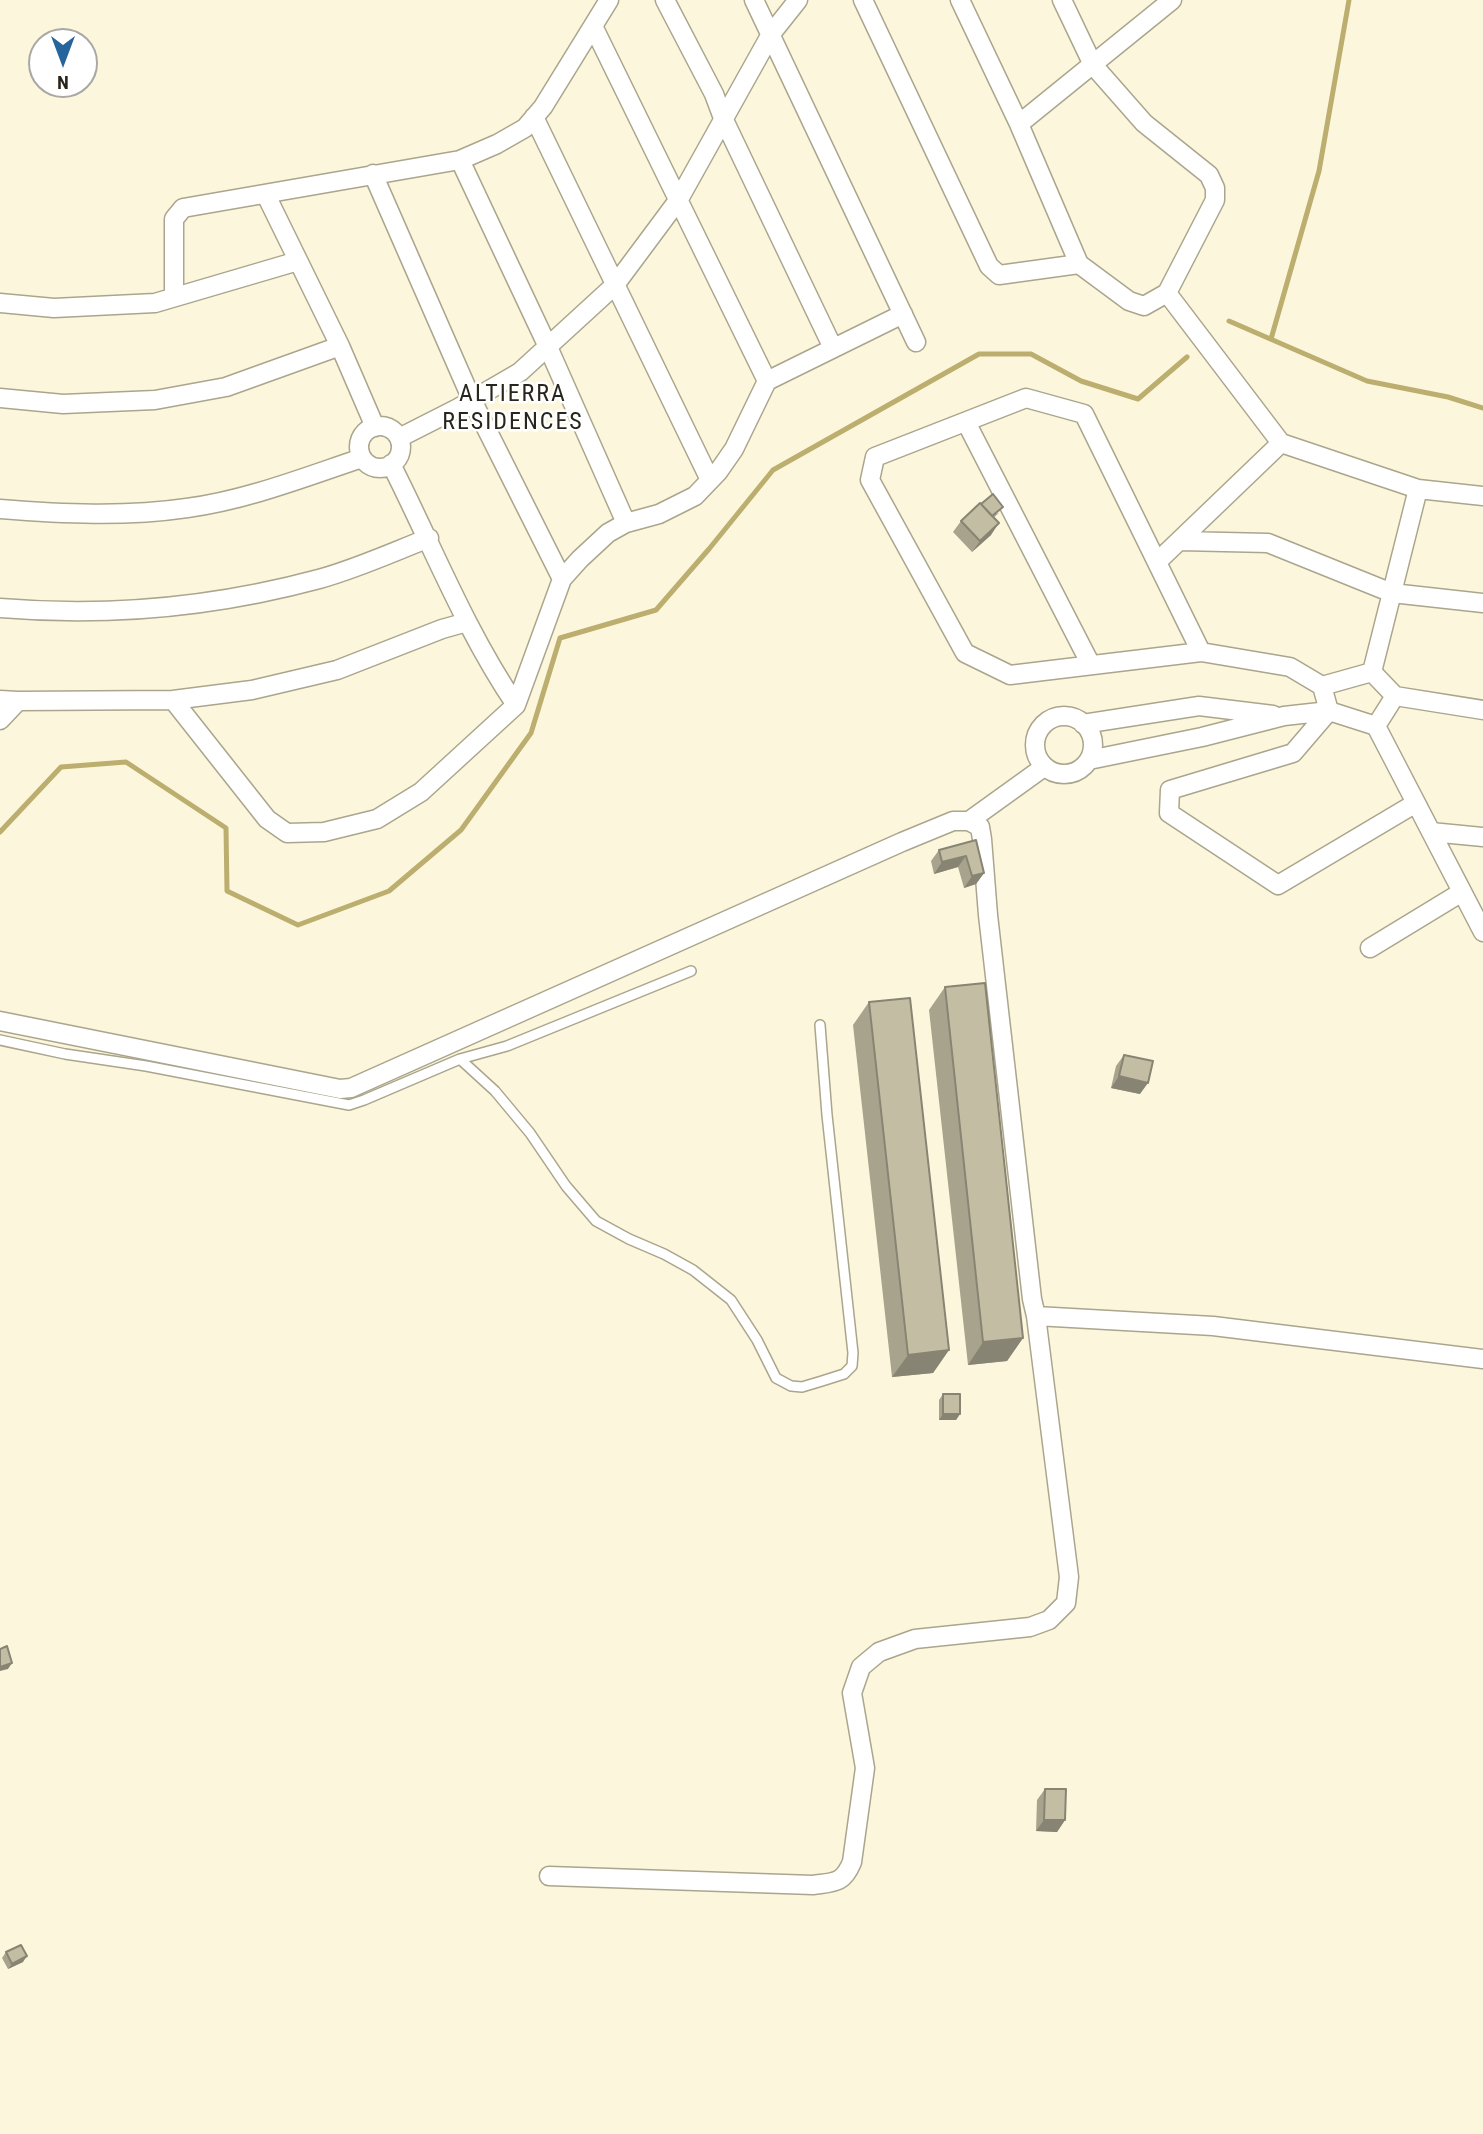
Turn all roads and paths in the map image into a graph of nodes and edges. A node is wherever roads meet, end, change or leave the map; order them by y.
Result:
1 (609, 0) edge
2 (665, 0) edge
3 (754, 0) edge
4 (798, 0) edge
5 (863, 0) edge
6 (960, 0) edge
7 (1062, 0) edge
8 (1168, 1) edge
9 (593, 26) junction
10 (771, 34) junction
11 (1093, 65) junction
12 (534, 117) junction
13 (723, 118) junction
14 (1019, 124) junction
15 (460, 160) junction
16 (373, 174) junction
17 (266, 195) junction
18 (679, 199) junction
19 (298, 261) junction
20 (1079, 264) junction
21 (615, 285) junction
22 (1167, 293) junction
23 (174, 296) junction
24 (0, 303) edge
25 (903, 314) junction
26 (916, 342) dead end
27 (340, 346) junction
28 (548, 347) junction
29 (833, 348) junction
30 (767, 381) junction
31 (0, 398) edge
32 (472, 400) junction
33 (965, 422) junction
34 (375, 427) junction
35 (399, 438) junction
36 (1281, 443) junction
37 (362, 458) junction
38 (391, 464) junction
39 (710, 480) junction
40 (1418, 489) junction
41 (1483, 496) edge
42 (0, 509) edge
43 (626, 523) junction
44 (429, 538) junction
45 (1181, 541) junction
46 (1157, 562) junction
47 (562, 579) junction
48 (1392, 593) junction
49 (1483, 603) edge
50 (0, 608) edge
51 (467, 622) junction
52 (1201, 652) junction
53 (1091, 665) junction
54 (1372, 672) junction
55 (1322, 686) junction
56 (1395, 696) junction
57 (0, 700) edge
58 (173, 700) junction
59 (18, 702) junction
60 (516, 705) junction
61 (1483, 710) edge
62 (1329, 711) junction
63 (1284, 716) junction
64 (0, 720) edge
65 (1083, 724) junction
66 (1376, 726) junction
67 (1089, 760) junction
68 (1044, 767) junction
69 (1416, 803) junction
70 (969, 821) junction
71 (1431, 832) junction
72 (1483, 837) edge
73 (1462, 892) junction
74 (1483, 932) edge
75 (1370, 948) dead end
76 (691, 971) dead end
77 (0, 1021) edge
78 (820, 1025) dead end
79 (0, 1040) edge
80 (460, 1059) junction
81 (1036, 1315) junction
82 (1483, 1359) edge
83 (549, 1876) dead end

1 - 9 street
2 - 13 street
3 - 10 street
4 - 10 street
5 - 20 street
6 - 14 street
7 - 11 street
8 - 11 street
9 - 12 street
9 - 18 street
10 - 13 street
10 - 25 street
11 - 14 street
11 - 22 street
12 - 15 street
12 - 21 street
13 - 18 street
13 - 29 street
14 - 20 street
15 - 16 street
15 - 28 street
16 - 17 street
16 - 32 street
17 - 19 street
17 - 23 street
18 - 21 street
18 - 30 street
19 - 23 street
19 - 27 street
20 - 22 street
21 - 28 street
21 - 39 street
22 - 36 street
23 - 24 street
25 - 26 street
25 - 29 street
27 - 31 street
27 - 34 street
28 - 32 street
28 - 43 street
29 - 30 street
30 - 39 street
32 - 35 street
32 - 47 street
33 - 46 street
33 - 53 street
33 - 53 street
34 - 35 street
34 - 37 street
35 - 38 street
36 - 40 street
36 - 45 street
37 - 38 street
37 - 42 street
38 - 44 street
39 - 43 street
40 - 41 street
40 - 48 street
43 - 47 street
44 - 50 street
44 - 51 street
45 - 46 street
45 - 48 street
46 - 52 street
47 - 60 street
48 - 49 street
48 - 54 street
51 - 58 street
51 - 60 street
52 - 53 street
52 - 55 street
54 - 55 street
54 - 56 street
55 - 62 street
56 - 61 street
56 - 66 street
57 - 59 street
58 - 59 street
58 - 60 street
59 - 64 street
62 - 63 street
62 - 66 street
62 - 69 street
63 - 65 street
63 - 67 street
65 - 67 street
65 - 68 street
66 - 69 street
67 - 68 street
68 - 70 street
69 - 71 street
70 - 77 street
70 - 81 street
71 - 72 street
71 - 73 street
73 - 74 street
73 - 75 street
76 - 80 lane
78 - 80 lane
79 - 80 lane
81 - 82 street
81 - 83 street

